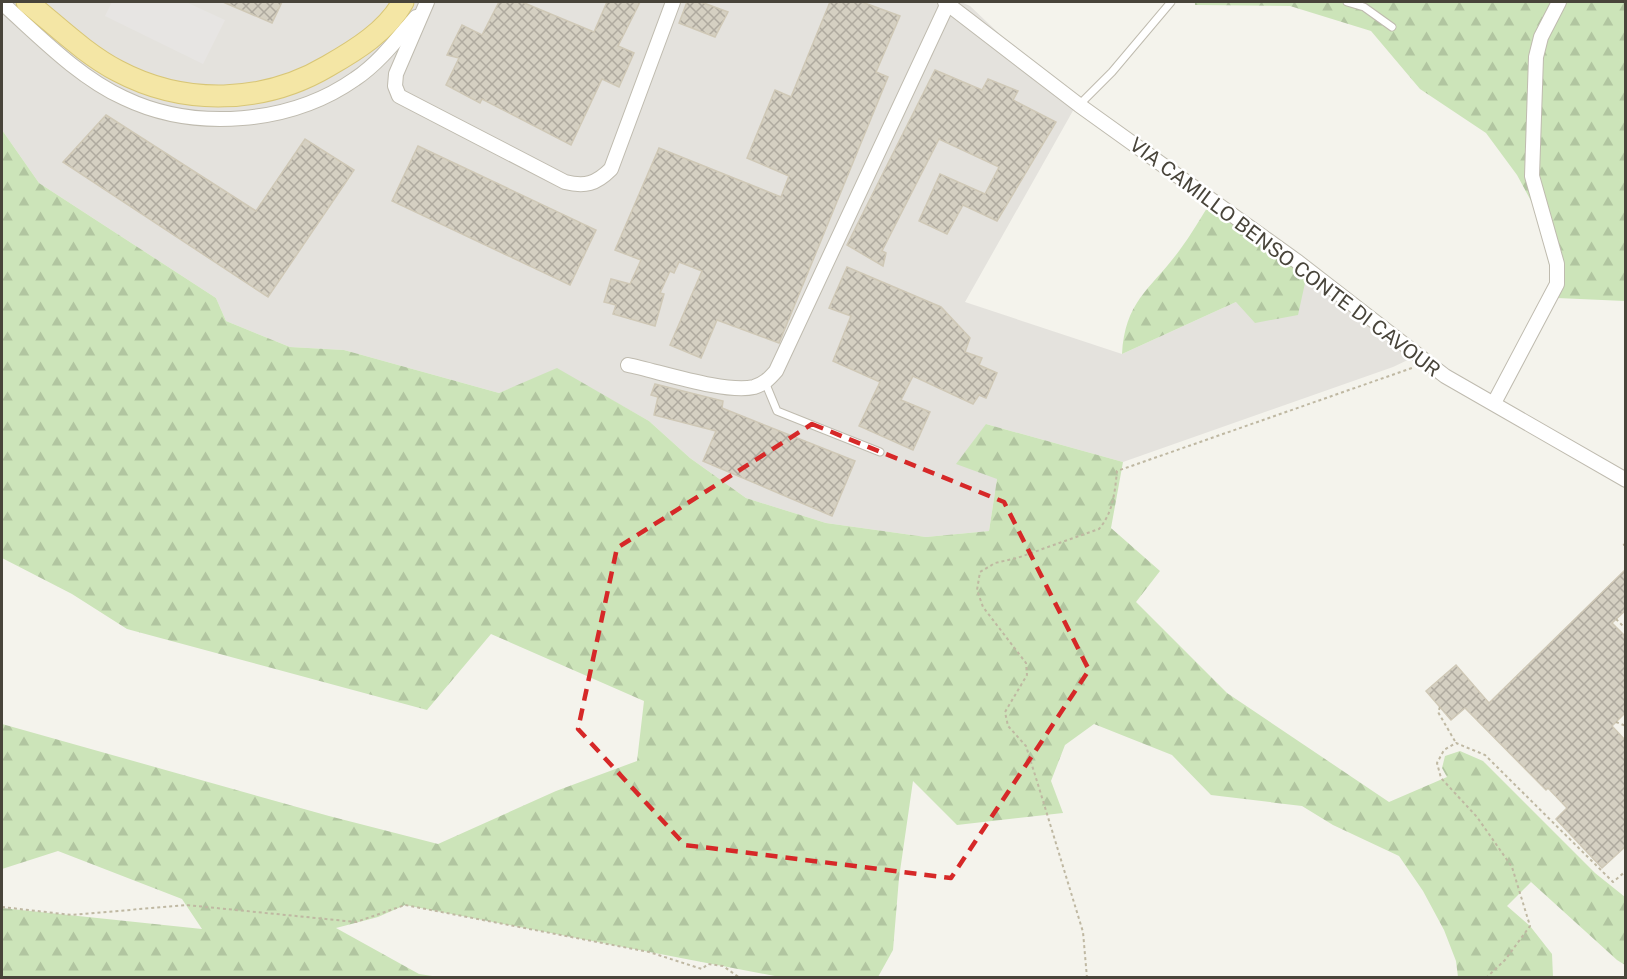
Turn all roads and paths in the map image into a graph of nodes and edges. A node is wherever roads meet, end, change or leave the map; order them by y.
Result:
1 (27, 2) edge
2 (403, 2) edge
3 (673, 2) edge
4 (947, 2) edge
5 (1171, 2) edge
6 (1347, 2) edge
7 (1559, 2) edge
8 (2, 3) edge
9 (426, 4) edge
10 (1392, 27) dead end
11 (1079, 105) junction
12 (1427, 362) junction
13 (628, 365) dead end
14 (765, 382) junction
15 (1494, 403) junction
16 (880, 452) dead end
17 (1626, 480) edge
18 (1616, 619) dead end
19 (1626, 629) edge
20 (1440, 707) dead end
21 (1616, 722) dead end
22 (1626, 726) edge
23 (1456, 742) junction
24 (1626, 871) edge
25 (2, 907) edge
26 (740, 978) edge
27 (1087, 978) edge
28 (1486, 978) edge

1 - 2 main road
3 - 9 street
4 - 11 street, VIA CAMILLO BENSO CONTE DI CAVOUR
4 - 14 street
5 - 11 lane
6 - 10 lane
7 - 15 street
8 - 9 street
11 - 12 street, VIA CAMILLO BENSO CONTE DI CAVOUR
12 - 15 street, VIA CAMILLO BENSO CONTE DI CAVOUR
12 - 27 path
13 - 14 street
14 - 16 lane
15 - 17 street, VIA CAMILLO BENSO CONTE DI CAVOUR
18 - 19 path
20 - 23 path
21 - 22 path
23 - 24 path
23 - 28 path
25 - 26 path

